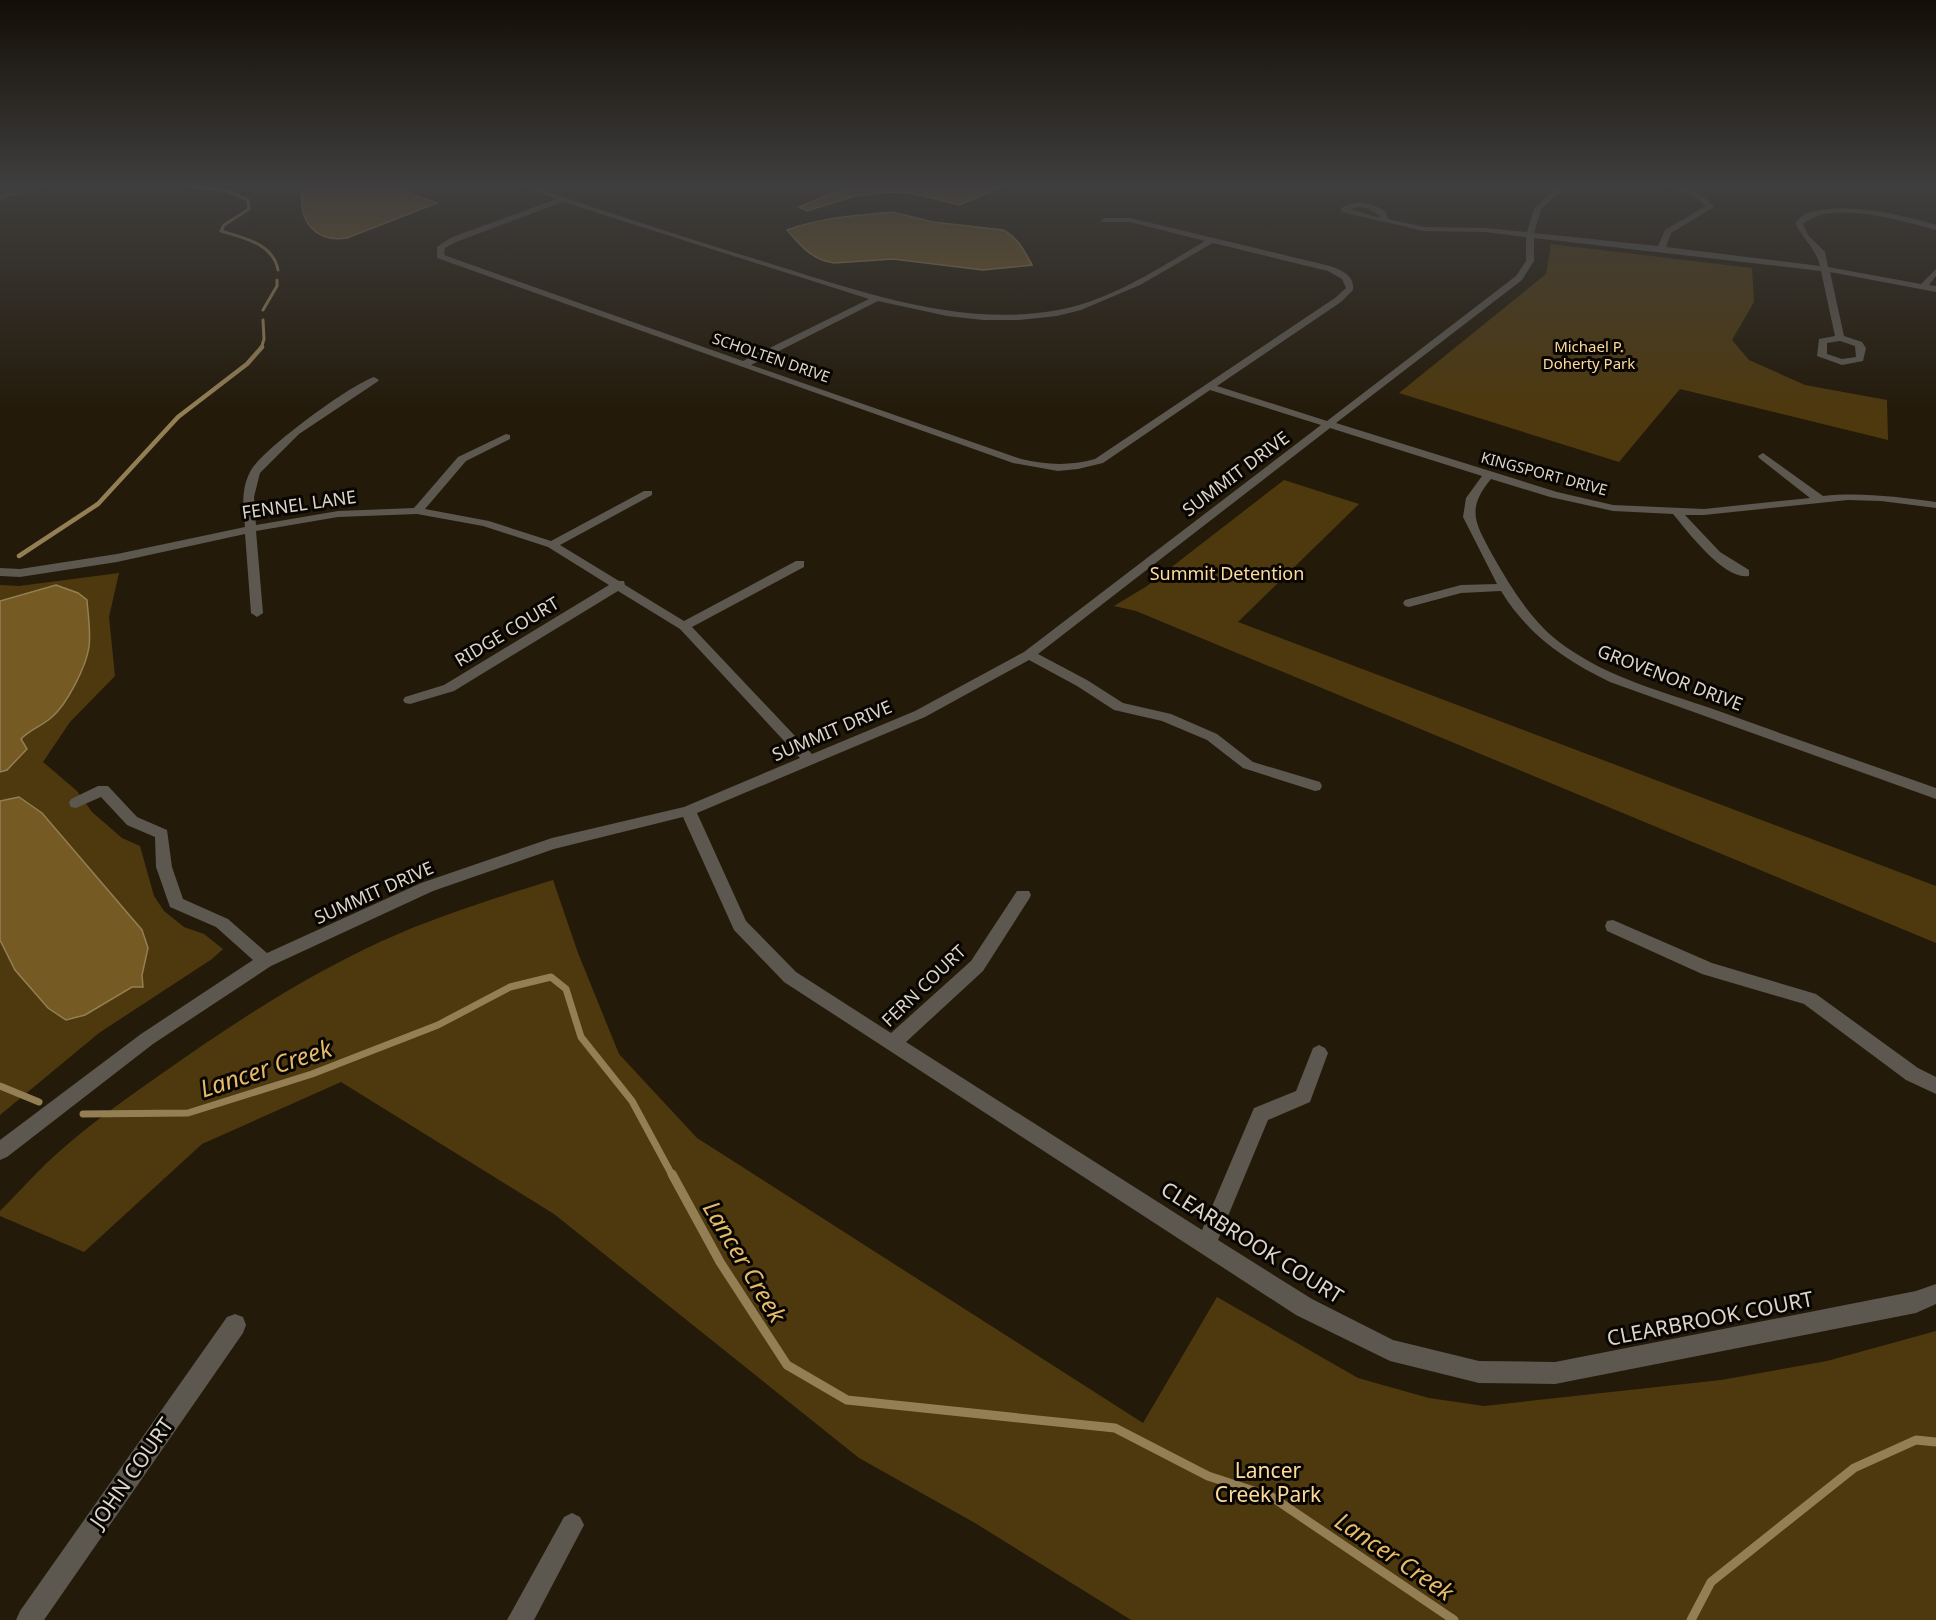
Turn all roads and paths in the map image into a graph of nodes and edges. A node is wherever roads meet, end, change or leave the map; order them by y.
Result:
1 (452, 261) edge
2 (753, 261) edge
3 (1175, 261) edge
4 (1297, 261) edge
5 (1530, 261) edge
6 (1756, 261) edge
7 (1823, 261) edge
8 (1825, 269) junction
9 (1936, 271) edge
10 (1924, 286) junction
11 (1936, 289) edge
12 (877, 298) junction
13 (1840, 338) dead end
14 (745, 364) junction
15 (374, 380) dead end
16 (1210, 387) junction
17 (1330, 425) junction
18 (506, 437) dead end
19 (1763, 456) dead end
20 (1488, 475) junction
21 (648, 493) dead end
22 (1819, 499) junction
23 (1936, 504) edge
24 (417, 511) junction
25 (1677, 512) junction
26 (250, 529) junction
27 (552, 545) junction
28 (800, 564) dead end
29 (0, 572) edge
30 (1745, 573) dead end
31 (620, 584) junction
32 (1504, 587) junction
33 (1409, 603) dead end
34 (257, 613) dead end
35 (684, 626) junction
36 (1029, 655) junction
37 (410, 700) dead end
38 (810, 760) junction
39 (1315, 786) dead end
40 (1936, 794) edge
41 (76, 803) dead end
42 (687, 811) junction
43 (1023, 895) dead end
44 (1613, 926) dead end
45 (266, 960) junction
46 (891, 1044) junction
47 (1319, 1053) dead end
48 (1936, 1086) edge
49 (0, 1151) edge
50 (1206, 1244) junction
51 (1936, 1294) edge
52 (235, 1325) dead end
53 (572, 1525) dead end
54 (29, 1620) edge
55 (520, 1620) edge

1 - 14 street, SCHOLTEN DRIVE
2 - 12 street
3 - 12 street
4 - 16 street, SCHOLTEN DRIVE
5 - 17 street, SUMMIT DRIVE
6 - 8 street
7 - 8 street
8 - 10 street
8 - 13 street
9 - 10 street
10 - 11 street
12 - 14 street
14 - 16 street, SCHOLTEN DRIVE
15 - 26 street
16 - 17 street, KINGSPORT DRIVE
17 - 20 street, KINGSPORT DRIVE
17 - 36 street, SUMMIT DRIVE
18 - 24 street
19 - 22 street
20 - 25 street, KINGSPORT DRIVE
20 - 32 street, GROVENOR DRIVE
21 - 27 street
22 - 23 street, KINGSPORT DRIVE
22 - 25 street, KINGSPORT DRIVE
24 - 26 street, FENNEL LANE
24 - 27 street, FENNEL LANE
25 - 30 street
26 - 29 street, FENNEL LANE
26 - 34 street
27 - 31 street, FENNEL LANE
28 - 35 street
31 - 35 street, FENNEL LANE
31 - 37 street, RIDGE COURT
32 - 33 street
32 - 40 street, GROVENOR DRIVE
35 - 38 street, FENNEL LANE
36 - 38 street, SUMMIT DRIVE
36 - 39 street
38 - 42 street, SUMMIT DRIVE
41 - 45 street
42 - 45 street, SUMMIT DRIVE
42 - 46 street, CLEARBROOK COURT
43 - 46 street, FERN COURT
44 - 48 street
45 - 49 street, SUMMIT DRIVE
46 - 50 street, CLEARBROOK COURT
47 - 50 street
50 - 51 street, CLEARBROOK COURT
52 - 54 street, JOHN COURT
53 - 55 street

